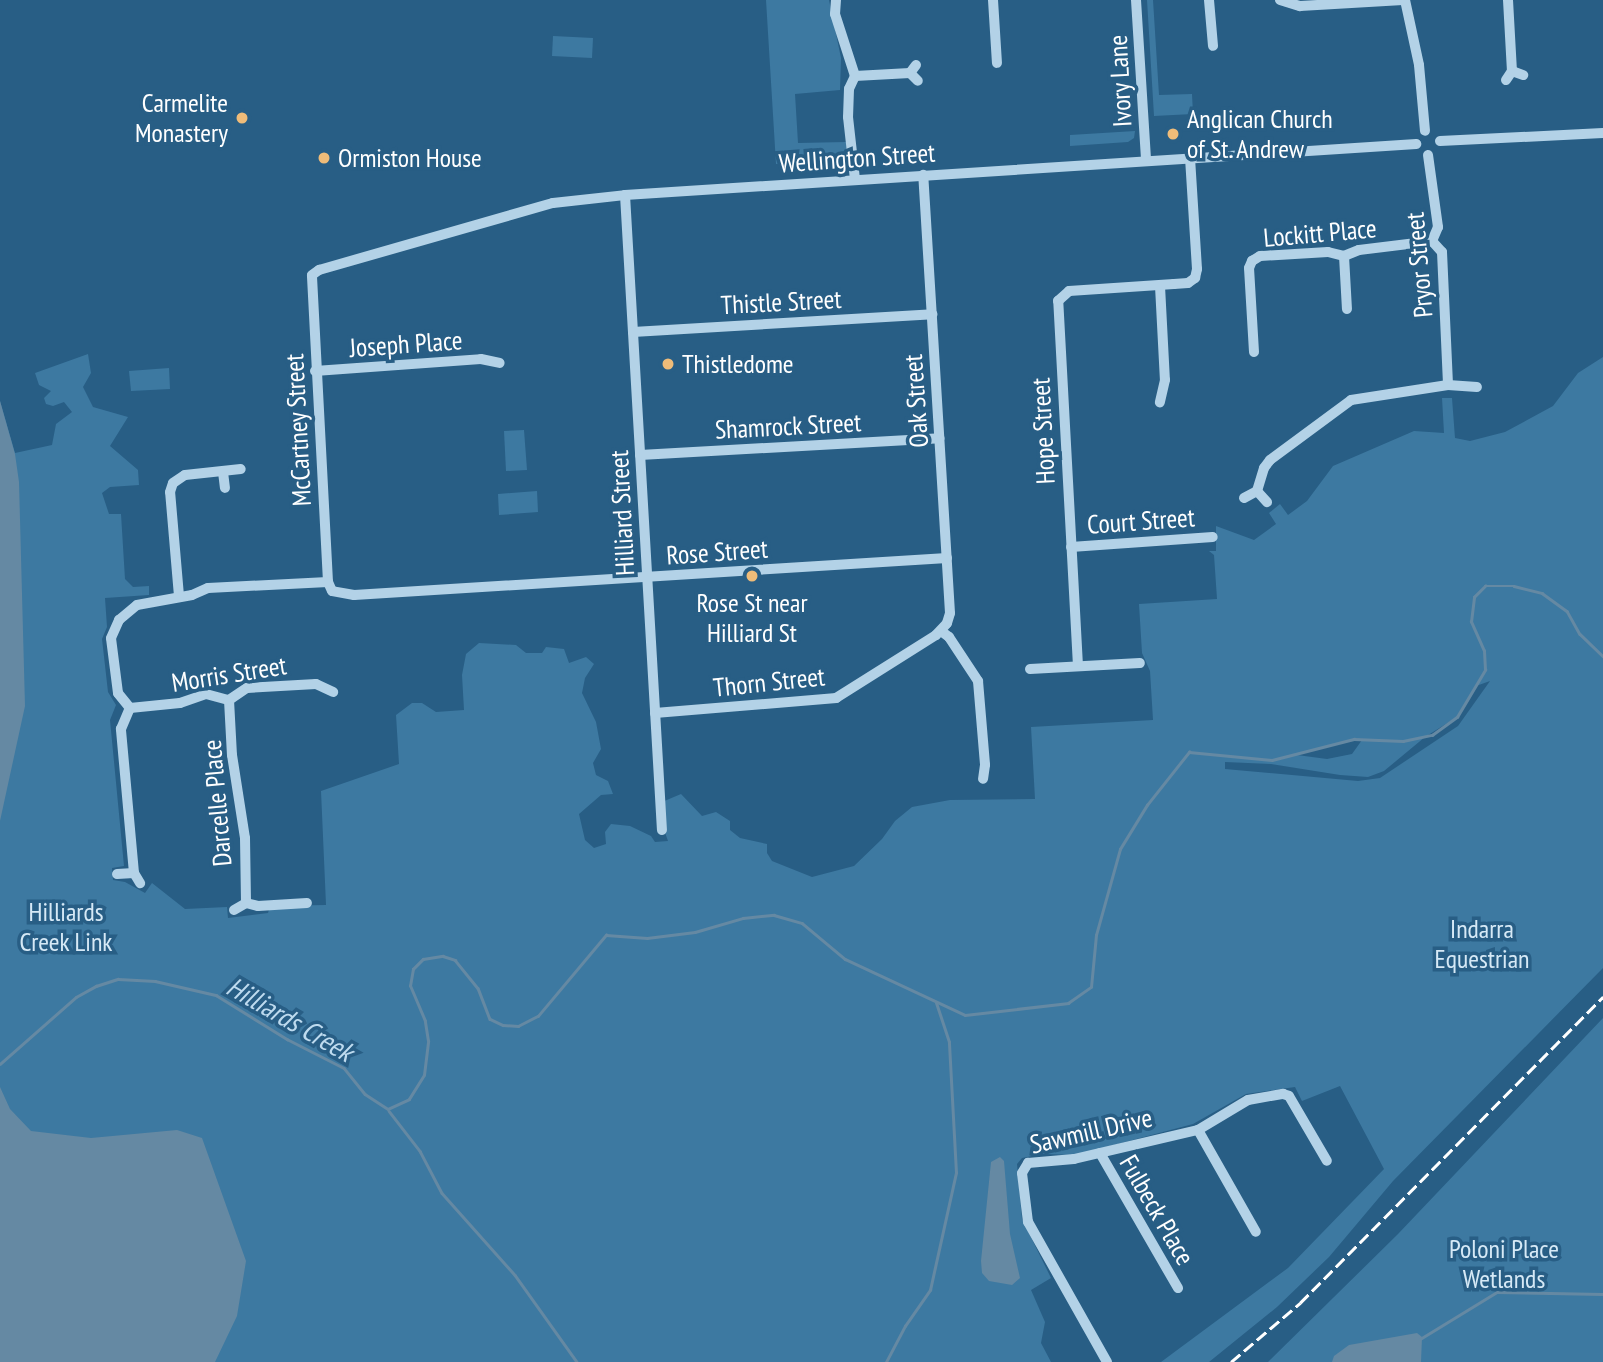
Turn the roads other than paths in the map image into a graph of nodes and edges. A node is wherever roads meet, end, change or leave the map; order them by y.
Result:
1 (836, 0) edge
2 (993, 0) edge
3 (1136, 0) edge
4 (1209, 0) edge
5 (1280, 0) edge
6 (1404, 0) edge
7 (1508, 0) edge
8 (1213, 46) dead end
9 (997, 63) dead end
10 (915, 73) dead end
11 (1523, 75) dead end
12 (855, 76) junction
13 (1425, 131) junction
14 (1603, 133) edge
15 (1440, 141) junction
16 (1416, 144) junction
17 (1428, 155) junction
18 (1190, 158) junction
19 (1146, 160) junction
20 (923, 176) junction
21 (855, 179) junction
22 (625, 195) junction
23 (1432, 242) junction
24 (1344, 256) junction
25 (312, 275) joint
26 (1160, 286) junction
27 (1347, 309) dead end
28 (932, 314) junction
29 (633, 332) junction
30 (1254, 352) dead end
31 (500, 363) dead end
32 (315, 371) junction
33 (1448, 385) junction
34 (1477, 387) dead end
35 (1160, 402) dead end
36 (940, 438) junction
37 (640, 455) junction
38 (241, 469) dead end
39 (223, 472) junction
40 (225, 488) dead end
41 (1257, 491) junction
42 (1244, 498) dead end
43 (1267, 502) dead end
44 (1213, 537) dead end
45 (1071, 547) junction
46 (947, 558) junction
47 (647, 578) junction
48 (328, 582) junction
49 (179, 596) junction
50 (944, 627) junction
51 (1140, 663) dead end
52 (1078, 666) junction
53 (1030, 669) dead end
54 (334, 692) dead end
55 (229, 700) junction
56 (130, 708) junction
57 (655, 713) junction
58 (983, 779) dead end
59 (662, 830) dead end
60 (134, 873) junction
61 (117, 874) dead end
62 (141, 883) dead end
63 (246, 902) junction
64 (307, 902) dead end
65 (234, 910) dead end
66 (1198, 1130) junction
67 (1100, 1153) junction
68 (1327, 1161) dead end
69 (1256, 1231) dead end
70 (1178, 1288) dead end
71 (1107, 1362) edge

1 - 12 street
2 - 9 street
3 - 19 street, Ivory Lane
4 - 8 street
5 - 6 street
6 - 13 street
7 - 11 street
10 - 12 street
12 - 21 street
13 - 15 street
13 - 16 street
14 - 15 street
15 - 17 street
16 - 17 street
16 - 18 street, Wellington Street
17 - 23 street, Pryor Street
18 - 19 street, Wellington Street
18 - 26 street
19 - 20 street, Wellington Street
20 - 21 street, Wellington Street
20 - 28 street, Oak Street
21 - 22 street, Wellington Street
22 - 25 street, Wellington Street
22 - 29 street, Hilliard Street
23 - 24 street, Lockitt Place
23 - 33 street, Pryor Street
24 - 27 street
24 - 30 street, Lockitt Place
25 - 32 street, McCartney Street
26 - 35 street
26 - 45 street, Hope Street
28 - 29 street, Thistle Street
28 - 36 street, Oak Street
29 - 37 street, Hilliard Street
31 - 32 street, Joseph Place
32 - 48 street, McCartney Street
33 - 34 street
33 - 41 street
36 - 37 street, Shamrock Street
36 - 46 street, Oak Street
37 - 47 street, Hilliard Street
38 - 39 street
39 - 40 street
39 - 49 street
41 - 42 street
41 - 43 street
44 - 45 street, Court Street
45 - 52 street, Hope Street
46 - 47 street, Rose Street
46 - 50 street, Oak Street
47 - 48 street, Rose Street
47 - 57 street, Hilliard Street
48 - 49 street
49 - 56 street
50 - 57 street, Thorn Street
50 - 58 street
51 - 52 street
52 - 53 street
54 - 55 street, Morris Street
55 - 56 street, Morris Street
55 - 63 street, Darcelle Place
56 - 60 street
57 - 59 street, Hilliard Street
60 - 61 street
60 - 62 street
63 - 64 street, Darcelle Place
63 - 65 street, Darcelle Place
66 - 67 street, Sawmill Drive
66 - 68 street, Sawmill Drive
66 - 69 street
67 - 70 street, Fulbeck Place
67 - 71 street, Sawmill Drive

